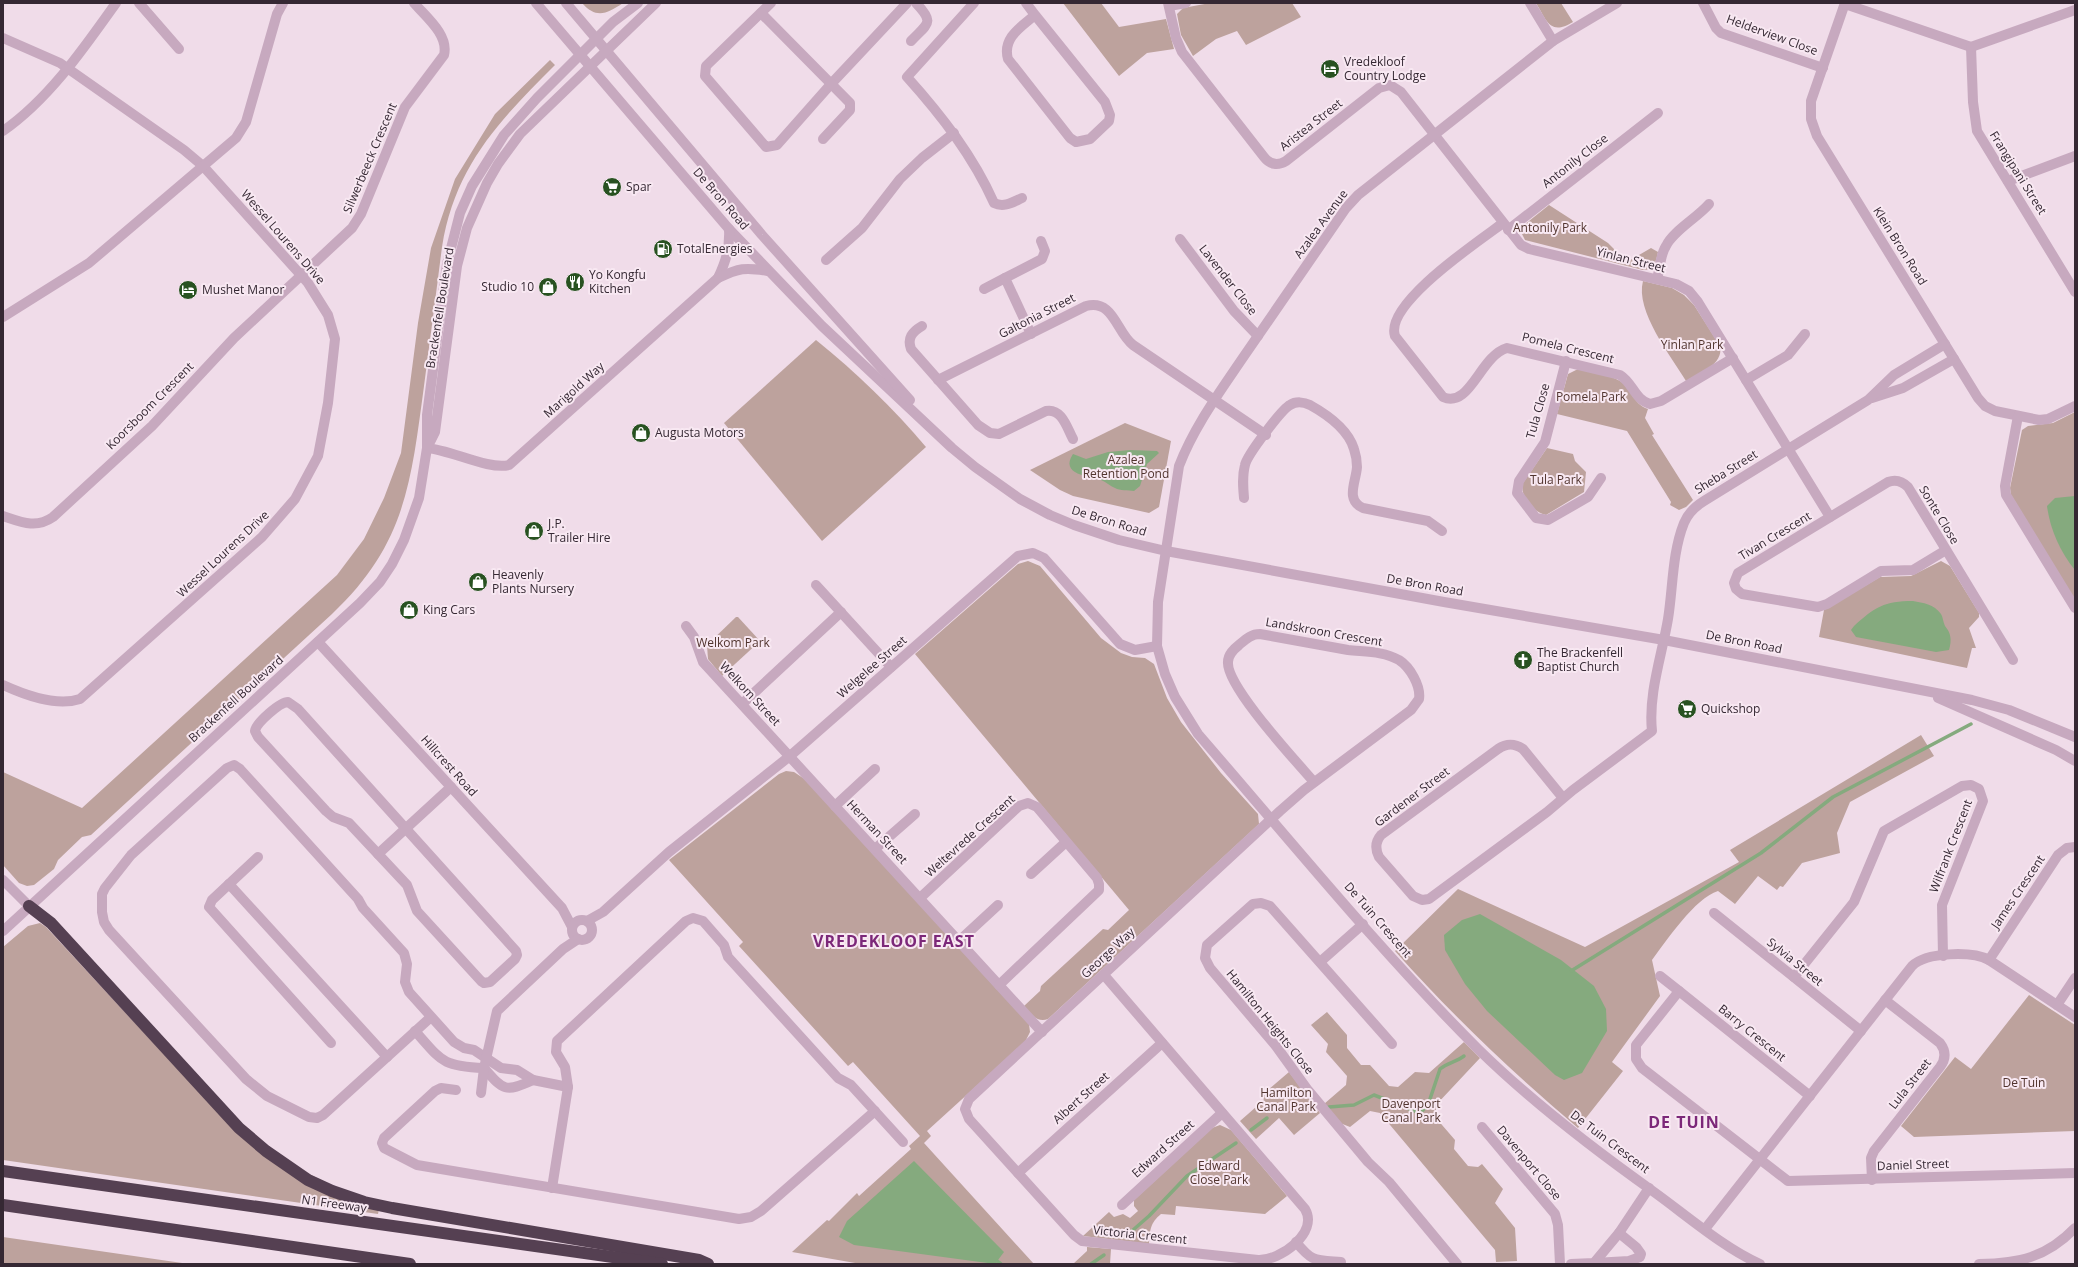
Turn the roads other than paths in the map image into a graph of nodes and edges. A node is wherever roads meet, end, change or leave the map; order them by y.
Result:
1 (116, 3) edge
2 (139, 3) edge
3 (283, 3) edge
4 (414, 3) edge
5 (536, 3) edge
6 (566, 3) edge
7 (638, 3) edge
8 (656, 3) edge
9 (771, 3) edge
10 (908, 3) edge
11 (916, 3) edge
12 (974, 3) edge
13 (1026, 3) edge
14 (1186, 3) edge
15 (1530, 3) edge
16 (1617, 3) edge
17 (1703, 3) edge
18 (1845, 3) edge
19 (1169, 5) edge
20 (2075, 10) edge
21 (761, 13) junction
22 (1035, 15) junction
23 (3, 38) edge
24 (598, 40) junction
25 (911, 41) dead end
26 (1553, 41) junction
27 (1971, 47) junction
28 (179, 49) dead end
29 (606, 50) junction
30 (580, 56) junction
31 (589, 66) junction
32 (67, 68) junction
33 (1823, 68) junction
34 (831, 84) junction
35 (1658, 113) dead end
36 (3, 132) edge
37 (954, 133) junction
38 (1434, 135) junction
39 (823, 139) dead end
40 (2075, 156) edge
41 (203, 166) junction
42 (2008, 181) junction
43 (1022, 198) dead end
44 (1709, 204) dead end
45 (1506, 226) junction
46 (730, 229) junction
47 (1180, 239) dead end
48 (1041, 241) dead end
49 (826, 260) dead end
50 (768, 271) junction
51 (302, 275) junction
52 (718, 278) junction
53 (1005, 278) junction
54 (1657, 279) junction
55 (984, 289) dead end
56 (2075, 292) edge
57 (3, 317) edge
58 (922, 326) dead end
59 (1031, 334) junction
60 (1805, 334) dead end
61 (1258, 336) junction
62 (1945, 344) junction
63 (1733, 358) junction
64 (1954, 359) junction
65 (1566, 361) junction
66 (1912, 364) junction
67 (1920, 378) junction
68 (938, 380) junction
69 (1746, 380) junction
70 (1868, 400) junction
71 (1214, 401) junction
72 (2075, 406) edge
73 (2018, 416) junction
74 (1266, 435) junction
75 (1073, 439) dead end
76 (428, 448) junction
77 (952, 448) junction
78 (1788, 449) junction
79 (1601, 478) dead end
80 (1244, 498) dead end
81 (3, 516) edge
82 (1830, 518) junction
83 (1442, 531) dead end
84 (1946, 550) junction
85 (1166, 551) junction
86 (816, 585) dead end
87 (2075, 608) edge
88 (842, 612) junction
89 (686, 626) dead end
90 (1664, 640) junction
91 (318, 642) junction
92 (1157, 646) junction
93 (2013, 660) dead end
94 (891, 667) junction
95 (3, 685) edge
96 (1916, 688) junction
97 (742, 704) junction
98 (2075, 737) edge
99 (790, 756) junction
100 (2075, 761) edge
101 (875, 769) dead end
102 (1314, 782) junction
103 (451, 787) junction
104 (1563, 798) junction
105 (835, 806) junction
106 (914, 814) dead end
107 (1273, 820) junction
108 (406, 829) junction
109 (1066, 842) junction
110 (2075, 847) edge
111 (875, 849) junction
112 (378, 854) junction
113 (258, 858) dead end
114 (1031, 874) dead end
115 (3, 880) edge
116 (229, 884) junction
117 (920, 898) junction
118 (998, 905) dead end
119 (29, 906) junction
120 (562, 908) junction
121 (603, 912) junction
122 (1714, 913) dead end
123 (584, 920) junction
124 (1363, 924) junction
125 (3, 931) edge
126 (592, 931) junction
127 (574, 933) junction
128 (959, 941) junction
129 (1943, 956) junction
130 (1989, 960) junction
131 (1320, 962) junction
132 (1104, 975) junction
133 (1660, 976) dead end
134 (1794, 977) junction
135 (2075, 978) edge
136 (999, 984) junction
137 (1679, 991) junction
138 (1885, 1000) junction
139 (2057, 1005) junction
140 (431, 1017) junction
141 (2075, 1017) edge
142 (415, 1031) junction
143 (1861, 1031) junction
144 (1042, 1032) junction
145 (331, 1043) dead end
146 (1162, 1043) junction
147 (1392, 1044) dead end
148 (387, 1057) junction
149 (486, 1057) junction
150 (484, 1068) junction
151 (533, 1080) junction
152 (568, 1087) junction
153 (456, 1090) dead end
154 (481, 1093) dead end
155 (1810, 1096) junction
156 (964, 1109) joint
157 (875, 1111) junction
158 (1222, 1113) junction
159 (1482, 1127) dead end
160 (903, 1142) dead end
161 (1759, 1160) junction
162 (3, 1171) edge
163 (1018, 1173) junction
164 (2075, 1173) edge
165 (1872, 1180) junction
166 (552, 1188) junction
167 (1649, 1188) junction
168 (3, 1205) edge
169 (1122, 1205) dead end
170 (2075, 1228) edge
171 (1705, 1229) junction
172 (1619, 1233) junction
173 (1296, 1242) junction
174 (1341, 1262) dead end
175 (1594, 1263) junction
176 (410, 1264) edge
177 (662, 1264) edge
178 (708, 1264) edge
179 (1457, 1264) edge
180 (1560, 1264) edge
181 (1571, 1264) edge
182 (1760, 1264) edge
183 (1979, 1264) edge

1 - 32 street
2 - 28 street
3 - 41 street
4 - 51 street, Silwerbeeck Crescent
5 - 30 street, De Bron Road
6 - 24 street, De Bron Road
7 - 24 street, Brackenfell Boulevard
8 - 29 street, Brackenfell Boulevard
9 - 21 street
10 - 34 street
11 - 25 street
12 - 37 street
13 - 22 street
14 - 19 street
15 - 26 street
16 - 26 street, Azalea Avenue
17 - 33 street, Helderview Close
18 - 27 street
18 - 33 street, Klein Bron Road
19 - 38 street, Aristea Street
20 - 27 street
21 - 34 street
21 - 34 street
22 - 22 street
23 - 32 street, Wessel Lourens Drive
24 - 29 street, De Bron Road
24 - 30 street, Brackenfell Boulevard
26 - 38 street, Azalea Avenue
27 - 42 street, Frangipani Street
29 - 31 street, Brackenfell Boulevard
29 - 77 street, De Bron Road
30 - 31 street, De Bron Road
30 - 76 street, Brackenfell Boulevard
31 - 46 street, De Bron Road
31 - 76 street, Brackenfell Boulevard
32 - 36 street
32 - 41 street, Wessel Lourens Drive
33 - 62 street, Klein Bron Road
34 - 39 street
35 - 45 street, Antonily Close
37 - 43 street
37 - 49 street
38 - 45 street, Yinlan Street
38 - 61 street, Azalea Avenue
40 - 42 street
41 - 51 street, Wessel Lourens Drive
41 - 57 street
42 - 56 street, Frangipani Street
44 - 54 street
45 - 54 street, Yinlan Street
45 - 65 street, Pomela Crescent
46 - 50 street, De Bron Road
46 - 52 street, Marigold Way
47 - 61 street, Lavender Close
48 - 53 street
50 - 52 street, Marigold Way
50 - 77 street, De Bron Road
51 - 81 street, Koorsboom Crescent
51 - 95 street, Wessel Lourens Drive
52 - 76 street, Marigold Way
53 - 55 street
53 - 59 street
54 - 63 street, Yinlan Street
58 - 68 street
59 - 68 street, Galtonia Street
59 - 71 street, Galtonia Street
60 - 69 street
61 - 71 street, Azalea Avenue
62 - 64 street, Klein Bron Road
62 - 66 street, Sheba Street
63 - 65 street, Pomela Crescent
63 - 69 street, Yinlan Street
64 - 67 street, Sheba Street
64 - 73 street, Klein Bron Road
65 - 79 street, Tula Close
66 - 67 street
66 - 70 street, Sheba Street
67 - 70 street, Sheba Street
68 - 75 street
69 - 78 street, Yinlan Street
70 - 78 street, Sheba Street
71 - 74 street, Galtonia Street
71 - 85 street, Azalea Avenue
72 - 73 street, Klein Bron Road
73 - 87 street
74 - 80 street
74 - 83 street
76 - 91 street, Brackenfell Boulevard
77 - 85 street, De Bron Road
78 - 82 street
78 - 90 street, Sheba Street
82 - 84 street, Sonte Close
82 - 84 street, Tivan Crescent
84 - 93 street, Sonte Close
85 - 90 street, De Bron Road
85 - 92 street, De Tuin Crescent
86 - 88 street
88 - 94 street
88 - 97 street
89 - 97 street, Welkom Street
90 - 96 street, De Bron Road
90 - 104 street, Gardener Street
91 - 103 street, Hillcrest Road
91 - 119 street, Brackenfell Boulevard
92 - 94 street, Welgelee Street
92 - 107 street, De Tuin Crescent
94 - 99 street, Welgelee Street
96 - 98 street, De Bron Road
96 - 100 street, De Bron Road
97 - 99 street, Welkom Street
99 - 105 street, Herman Street
99 - 121 street, Welgelee Street
101 - 105 street
102 - 102 street, Landskroon Crescent
102 - 107 street, Landskroon Crescent
103 - 108 street
103 - 120 street, Hillcrest Road
104 - 104 street, Gardener Street
105 - 111 street, Herman Street
106 - 111 street
107 - 124 street, De Tuin Crescent
107 - 132 street, George Way
108 - 112 street
108 - 112 street
108 - 112 street
109 - 114 street
109 - 117 street, Weltevrede Crescent
109 - 136 street, Weltevrede Crescent
110 - 130 street, James Crescent
111 - 117 street, Herman Street
113 - 116 street
115 - 119 street
116 - 145 street
116 - 148 street
117 - 128 street, Herman Street
118 - 128 street
119 - 125 street, Brackenfell Boulevard
119 - 178 highway
120 - 123 street, Hillcrest Road
120 - 127 street, Hillcrest Road
121 - 123 street, Welgelee Street
121 - 126 street, Welgelee Street
122 - 134 street, Sylvia Street
123 - 126 street
123 - 127 street
124 - 131 street
124 - 167 street, De Tuin Crescent
126 - 127 street
127 - 149 street
128 - 136 street, Herman Street
129 - 130 street
129 - 134 street, Wilfrank Crescent
129 - 138 street
130 - 139 street
131 - 147 street, Hamilton Heights Close
131 - 179 street, Hamilton Heights Close
132 - 144 street, George Way
132 - 146 street, Victoria Crescent
133 - 137 street, Barry Crescent
134 - 143 street, Sylvia Street
135 - 139 street
136 - 144 street, Herman Street
137 - 155 street, Barry Crescent
137 - 161 street
138 - 143 street
138 - 165 street, Lula Street
139 - 141 street
140 - 142 street
140 - 148 street
140 - 149 street
142 - 148 street
142 - 150 street
143 - 155 street
144 - 156 street, George Way
146 - 158 street, Victoria Crescent
146 - 163 street, Albert Street
149 - 150 street
149 - 151 street
150 - 151 street
150 - 154 street
151 - 152 street
152 - 157 street
152 - 166 street
153 - 166 street
155 - 161 street
156 - 163 street, Victoria Crescent
157 - 160 street
157 - 166 street
158 - 169 street, Edward Street
158 - 173 street, Victoria Crescent
159 - 180 street, Davenport Close
161 - 165 street, Daniel Street
161 - 171 street
162 - 177 highway, N1 Freeway
163 - 173 street, Victoria Crescent
164 - 165 street, Daniel Street
167 - 171 street, De Tuin Crescent
167 - 172 street
168 - 176 highway
170 - 183 street
171 - 182 street, De Tuin Crescent
172 - 175 street
172 - 175 street
173 - 174 street
175 - 181 street

